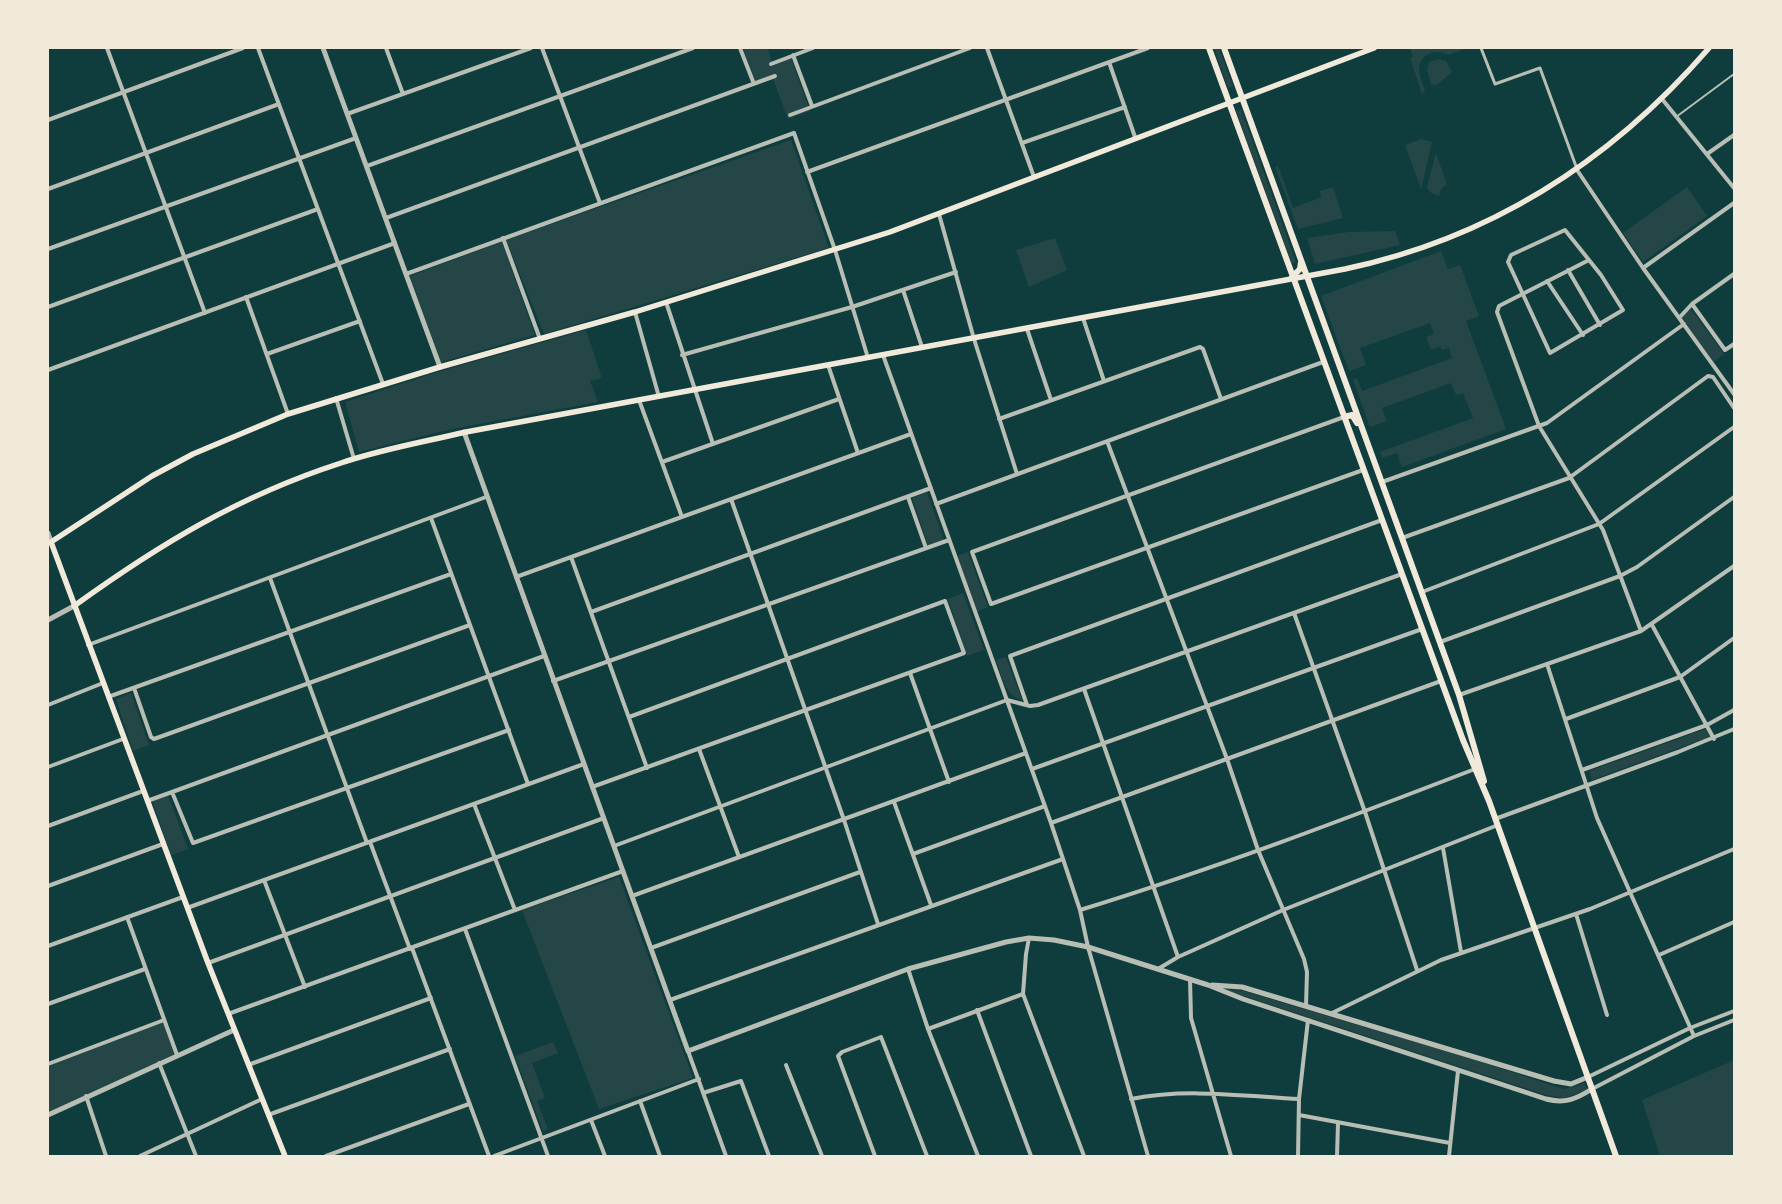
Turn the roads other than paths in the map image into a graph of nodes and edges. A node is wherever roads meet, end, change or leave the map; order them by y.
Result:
1 (107, 48) edge
2 (243, 48) edge
3 (258, 48) edge
4 (323, 48) edge
5 (386, 48) edge
6 (531, 48) edge
7 (542, 48) edge
8 (693, 48) edge
9 (740, 48) edge
10 (813, 48) edge
11 (970, 48) edge
12 (987, 48) edge
13 (1148, 48) edge
14 (1209, 48) edge
15 (1224, 48) edge
16 (1373, 48) edge
17 (1481, 48) edge
18 (1709, 48) edge
19 (793, 56) junction
20 (1109, 62) junction
21 (771, 64) dead end
22 (1734, 74) edge
23 (775, 76) dead end
24 (754, 84) junction
25 (123, 92) junction
26 (403, 94) junction
27 (560, 96) junction
28 (1242, 97) junction
29 (1662, 99) junction
30 (1006, 100) junction
31 (1229, 101) junction
32 (280, 104) junction
33 (812, 106) junction
34 (1125, 107) junction
35 (348, 114) junction
36 (790, 115) dead end
37 (1676, 116) junction
38 (48, 120) edge
39 (1734, 135) edge
40 (356, 138) junction
41 (1135, 138) junction
42 (1022, 143) junction
43 (580, 149) junction
44 (146, 153) junction
45 (1707, 154) junction
46 (299, 158) junction
47 (366, 166) junction
48 (1577, 170) junction
49 (807, 172) junction
50 (1034, 177) junction
51 (1734, 188) edge
52 (48, 189) edge
53 (600, 203) junction
54 (1734, 203) edge
55 (166, 206) junction
56 (318, 209) junction
57 (939, 214) junction
58 (386, 218) junction
59 (503, 238) junction
60 (395, 243) junction
61 (48, 249) edge
62 (835, 250) junction
63 (185, 257) junction
64 (1589, 260) junction
65 (1302, 261) junction
66 (338, 264) junction
67 (1643, 268) junction
68 (1568, 270) junction
69 (956, 272) junction
70 (406, 274) junction
71 (1734, 274) edge
72 (1307, 275) junction
73 (1292, 277) junction
74 (1548, 281) junction
75 (903, 290) junction
76 (1523, 294) junction
77 (246, 297) junction
78 (666, 302) junction
79 (1692, 304) junction
80 (852, 307) junction
81 (48, 308) edge
82 (205, 312) junction
83 (635, 312) junction
84 (1083, 318) junction
85 (1679, 318) junction
86 (360, 321) junction
87 (1684, 324) junction
88 (1600, 325) junction
89 (1027, 329) junction
90 (1583, 335) junction
91 (540, 339) junction
92 (974, 339) junction
93 (1734, 344) edge
94 (923, 348) junction
95 (267, 354) junction
96 (682, 355) junction
97 (883, 355) junction
98 (868, 358) junction
99 (1323, 362) junction
100 (828, 365) junction
101 (440, 367) junction
102 (48, 370) edge
103 (1718, 372) junction
104 (1712, 377) junction
105 (1104, 381) junction
106 (384, 384) junction
107 (693, 391) junction
108 (1734, 394) edge
109 (659, 397) junction
110 (336, 398) junction
111 (839, 399) junction
112 (1221, 399) junction
113 (639, 400) junction
114 (1051, 400) junction
115 (1734, 408) edge
116 (288, 414) junction
117 (1344, 417) junction
118 (999, 419) junction
119 (1539, 426) junction
120 (1734, 427) edge
121 (464, 432) junction
122 (911, 434) junction
123 (1366, 439) junction
124 (1107, 441) junction
125 (713, 444) junction
126 (858, 453) junction
127 (354, 458) junction
128 (662, 462) junction
129 (1363, 470) junction
130 (1017, 474) junction
131 (1569, 478) junction
132 (1382, 482) junction
133 (931, 488) junction
134 (1128, 496) junction
135 (486, 497) junction
136 (908, 497) junction
137 (1734, 497) edge
138 (731, 499) junction
139 (936, 504) junction
140 (1378, 508) junction
141 (682, 517) junction
142 (431, 518) junction
143 (1382, 520) junction
144 (1600, 524) junction
145 (48, 533) edge
146 (1402, 538) junction
147 (949, 540) junction
148 (49, 542) edge
149 (926, 548) junction
150 (1148, 548) junction
151 (750, 554) junction
152 (571, 557) junction
153 (1734, 566) edge
154 (451, 574) junction
155 (1402, 574) junction
156 (1620, 576) junction
157 (515, 577) junction
158 (270, 578) junction
159 (1422, 592) junction
160 (1167, 599) junction
161 (768, 605) junction
162 (74, 606) junction
163 (591, 612) junction
164 (1294, 613) junction
165 (48, 620) edge
166 (470, 625) junction
167 (1652, 625) junction
168 (1422, 629) junction
169 (1641, 631) junction
170 (290, 632) junction
171 (1734, 638) edge
172 (1440, 642) junction
173 (88, 645) junction
174 (1187, 651) junction
175 (544, 656) junction
176 (788, 659) junction
177 (609, 662) junction
178 (1547, 664) junction
179 (1314, 668) junction
180 (910, 673) junction
181 (489, 677) junction
182 (1680, 677) junction
183 (553, 681) junction
184 (1441, 681) junction
185 (103, 683) junction
186 (309, 684) junction
187 (134, 688) junction
188 (1084, 688) junction
189 (1459, 695) junction
190 (108, 697) junction
191 (1007, 700) junction
192 (48, 705) edge
193 (1027, 705) junction
194 (1207, 706) junction
195 (1734, 710) edge
196 (806, 711) junction
197 (629, 717) junction
198 (1566, 719) junction
199 (1333, 720) junction
200 (1707, 725) junction
201 (930, 728) junction
202 (1734, 729) edge
203 (508, 730) junction
204 (328, 736) junction
205 (124, 739) junction
206 (1714, 739) junction
207 (1103, 743) junction
208 (699, 749) junction
209 (1026, 753) junction
210 (1227, 759) junction
211 (584, 764) junction
212 (48, 767) edge
213 (825, 767) junction
214 (647, 768) junction
215 (1032, 769) junction
216 (1475, 769) junction
217 (1582, 770) junction
218 (949, 782) junction
219 (528, 784) junction
220 (1586, 786) junction
221 (592, 787) junction
222 (347, 789) junction
223 (143, 791) junction
224 (172, 792) junction
225 (1122, 797) junction
226 (147, 801) junction
227 (1489, 801) junction
228 (894, 802) junction
229 (474, 804) junction
230 (720, 806) junction
231 (1045, 806) junction
232 (1365, 812) junction
233 (604, 818) junction
234 (844, 820) junction
235 (1496, 822) junction
236 (1051, 823) junction
237 (48, 826) edge
238 (369, 842) junction
239 (163, 844) junction
240 (614, 846) junction
241 (1443, 848) junction
242 (1734, 848) edge
243 (1258, 850) junction
244 (913, 854) junction
245 (739, 857) junction
246 (495, 858) junction
247 (1063, 859) junction
248 (623, 871) junction
249 (1384, 871) junction
250 (860, 872) junction
251 (264, 880) junction
252 (48, 886) edge
253 (1153, 887) junction
254 (1631, 893) junction
255 (390, 896) junction
256 (632, 896) junction
257 (183, 897) junction
258 (932, 905) junction
259 (187, 908) junction
260 (516, 910) junction
261 (1080, 910) junction
262 (1283, 910) junction
263 (1576, 914) junction
264 (127, 917) junction
265 (1734, 922) edge
266 (878, 924) junction
267 (465, 929) junction
268 (1535, 929) junction
269 (285, 935) junction
270 (1029, 938) junction
271 (48, 946) edge
272 (1088, 947) junction
273 (651, 948) junction
274 (411, 949) junction
275 (1461, 952) junction
276 (1659, 955) junction
277 (1178, 957) junction
278 (208, 963) junction
279 (145, 969) junction
280 (908, 969) junction
281 (1158, 969) junction
282 (1418, 970) junction
283 (1190, 979) junction
284 (1208, 985) junction
285 (304, 987) junction
286 (1023, 994) junction
287 (431, 998) junction
288 (670, 1000) junction
289 (48, 1004) edge
290 (1306, 1006) junction
291 (977, 1010) junction
292 (1734, 1011) edge
293 (228, 1014) junction
294 (1330, 1014) junction
295 (1607, 1015) dead end
296 (164, 1020) junction
297 (1308, 1020) junction
298 (1734, 1020) edge
299 (1690, 1028) junction
300 (928, 1029) junction
301 (234, 1030) junction
302 (1694, 1036) junction
303 (450, 1050) junction
304 (688, 1051) junction
305 (177, 1055) junction
306 (159, 1063) junction
307 (48, 1064) edge
308 (248, 1065) junction
309 (786, 1065) dead end
310 (1458, 1071) junction
311 (1588, 1077) junction
312 (698, 1079) junction
313 (1592, 1089) junction
314 (703, 1093) junction
315 (1212, 1095) junction
316 (86, 1096) junction
317 (262, 1099) junction
318 (1131, 1099) junction
319 (1299, 1099) junction
320 (640, 1101) junction
321 (469, 1104) junction
322 (48, 1114) edge
323 (268, 1115) junction
324 (1299, 1115) junction
325 (591, 1120) junction
326 (1338, 1123) junction
327 (187, 1133) junction
328 (542, 1138) junction
329 (1450, 1143) junction
330 (106, 1156) edge
331 (140, 1156) edge
332 (196, 1156) edge
333 (285, 1156) edge
334 (326, 1156) edge
335 (489, 1156) edge
336 (494, 1156) edge
337 (548, 1156) edge
338 (605, 1156) edge
339 (660, 1156) edge
340 (726, 1156) edge
341 (769, 1156) edge
342 (822, 1156) edge
343 (875, 1156) edge
344 (927, 1156) edge
345 (978, 1156) edge
346 (1031, 1156) edge
347 (1084, 1156) edge
348 (1148, 1156) edge
349 (1231, 1156) edge
350 (1298, 1156) edge
351 (1337, 1156) edge
352 (1449, 1156) edge
353 (1616, 1156) edge

1 - 25 street
2 - 25 street
3 - 32 street
4 - 35 street
5 - 26 street
6 - 26 street
7 - 27 street
8 - 27 street
9 - 24 street
10 - 19 street
11 - 33 street
12 - 30 street
13 - 20 street
14 - 31 main road
15 - 28 main road
16 - 28 main road
17 - 48 street
18 - 29 main road
19 - 21 street
19 - 33 street
20 - 30 street
20 - 34 street
22 - 37 lane
23 - 24 street
24 - 43 street
25 - 38 street
25 - 44 street
26 - 35 street
27 - 43 street
27 - 47 street
28 - 31 main road
28 - 65 main road
29 - 37 street
29 - 48 main road
30 - 42 street
30 - 49 street
31 - 41 main road
31 - 73 main road
32 - 44 street
32 - 46 street
33 - 36 street
34 - 41 street
34 - 42 street
35 - 40 street
37 - 45 street
39 - 45 street
40 - 46 street
40 - 47 street
41 - 50 main road
42 - 50 street
43 - 53 street
43 - 58 street
44 - 52 street
44 - 55 street
45 - 51 street
46 - 55 street
46 - 56 street
47 - 58 street
48 - 67 street
48 - 72 main road
49 - 53 street
49 - 62 street
50 - 57 main road
53 - 59 street
54 - 67 street
55 - 61 street
55 - 63 street
56 - 63 street
56 - 66 street
57 - 62 main road
57 - 69 street
58 - 60 street
59 - 70 street
59 - 91 street
60 - 66 street
60 - 70 street
62 - 78 main road
62 - 80 street
63 - 81 street
63 - 82 street
64 - 68 street
64 - 76 street
64 - 88 street
65 - 72 main road
65 - 73 main road
66 - 77 street
66 - 86 street
67 - 85 street
68 - 74 street
68 - 88 street
69 - 75 street
69 - 92 street
70 - 101 street
71 - 79 street
72 - 73 main road
72 - 123 main road
73 - 84 main road
73 - 99 main road
74 - 76 street
74 - 90 street
75 - 80 street
75 - 94 street
76 - 90 street
76 - 119 street
77 - 82 street
77 - 95 street
78 - 83 main road
78 - 96 street
79 - 85 street
79 - 93 street
80 - 96 street
80 - 98 street
82 - 102 street
83 - 91 main road
83 - 109 street
84 - 89 main road
84 - 105 street
85 - 87 street
86 - 95 street
86 - 106 street
87 - 103 street
87 - 119 street
88 - 90 street
89 - 92 main road
89 - 114 street
91 - 101 main road
92 - 94 main road
92 - 118 street
94 - 97 main road
95 - 116 street
96 - 107 street
97 - 98 main road
97 - 122 street
98 - 100 main road
99 - 112 street
99 - 117 main road
100 - 107 main road
100 - 111 street
101 - 106 main road
103 - 104 street
103 - 108 street
104 - 115 street
104 - 131 street
105 - 112 street
105 - 114 street
106 - 110 main road
107 - 109 main road
107 - 125 street
109 - 113 main road
110 - 116 main road
110 - 127 street
111 - 125 street
111 - 126 street
112 - 124 street
113 - 121 main road
113 - 128 street
114 - 118 street
116 - 148 main road
117 - 123 main road
117 - 129 main road
117 - 134 street
118 - 130 street
119 - 131 street
119 - 132 street
120 - 144 street
121 - 127 main road
121 - 135 street
122 - 126 street
122 - 133 street
123 - 132 main road
124 - 130 street
124 - 134 street
125 - 128 street
126 - 138 street
127 - 162 main road
128 - 141 street
129 - 140 main road
129 - 150 street
130 - 139 street
131 - 144 street
131 - 146 street
132 - 146 main road
133 - 136 street
133 - 139 street
134 - 150 street
134 - 150 street
135 - 142 street
135 - 157 street
136 - 149 street
136 - 151 street
137 - 156 street
138 - 141 street
138 - 151 street
139 - 147 street
140 - 143 main road
140 - 146 main road
141 - 152 street
142 - 154 street
142 - 158 street
143 - 155 main road
143 - 160 street
144 - 156 street
144 - 159 street
145 - 148 street
146 - 159 main road
147 - 149 street
147 - 191 street
148 - 162 main road
149 - 161 street
150 - 160 street
151 - 161 street
151 - 163 street
152 - 157 street
152 - 163 street
153 - 167 street
154 - 166 street
154 - 170 street
155 - 164 street
155 - 168 main road
156 - 169 street
156 - 172 street
157 - 175 street
158 - 170 street
158 - 173 street
159 - 172 main road
160 - 174 street
160 - 193 street
161 - 176 street
161 - 177 street
162 - 165 street
162 - 173 main road
163 - 177 street
164 - 174 street
164 - 179 street
166 - 181 street
166 - 186 street
167 - 169 street
167 - 182 street
168 - 179 street
168 - 184 main road
169 - 178 street
170 - 186 street
170 - 187 street
171 - 182 street
172 - 189 main road
173 - 185 main road
174 - 188 street
174 - 194 street
175 - 181 street
175 - 183 street
176 - 180 street
176 - 196 street
176 - 197 street
177 - 183 street
177 - 197 street
178 - 189 street
178 - 198 street
179 - 194 street
179 - 199 street
180 - 196 street
180 - 201 street
181 - 203 street
181 - 204 street
182 - 198 street
182 - 200 street
183 - 211 street
184 - 199 street
184 - 216 main road
185 - 190 main road
185 - 192 street
186 - 187 street
186 - 204 street
187 - 190 street
188 - 193 street
188 - 207 street
189 - 227 main road
190 - 205 main road
191 - 193 street
191 - 201 street
191 - 209 street
194 - 207 street
194 - 210 street
195 - 200 street
196 - 208 street
196 - 213 street
197 - 214 street
198 - 217 street
199 - 210 street
199 - 232 street
200 - 206 street
200 - 217 street
201 - 213 street
201 - 218 street
202 - 206 street
203 - 219 street
203 - 222 street
204 - 222 street
204 - 224 street
205 - 212 street
205 - 223 main road
206 - 220 street
207 - 215 street
207 - 225 street
208 - 214 street
208 - 230 street
209 - 215 street
209 - 218 street
210 - 225 street
210 - 243 street
211 - 219 street
211 - 221 street
213 - 230 street
213 - 234 street
214 - 221 street
215 - 231 street
216 - 227 main road
216 - 232 street
217 - 220 street
218 - 228 street
219 - 229 street
220 - 235 street
220 - 254 street
221 - 233 street
222 - 224 street
222 - 238 street
223 - 226 main road
223 - 237 street
224 - 226 street
225 - 236 street
225 - 253 street
226 - 239 main road
227 - 235 main road
228 - 234 street
228 - 244 street
229 - 238 street
229 - 246 street
230 - 240 street
230 - 245 street
231 - 236 street
231 - 244 street
232 - 243 street
232 - 249 street
233 - 240 street
233 - 246 street
234 - 245 street
234 - 250 street
235 - 241 street
235 - 268 main road
236 - 247 street
238 - 251 street
238 - 255 street
239 - 252 street
239 - 257 main road
240 - 248 street
241 - 249 street
241 - 275 street
242 - 254 street
243 - 253 street
243 - 262 street
244 - 258 street
245 - 256 street
246 - 255 street
246 - 260 street
247 - 258 street
247 - 261 street
248 - 256 street
248 - 260 street
249 - 262 street
249 - 282 street
250 - 266 street
250 - 273 street
251 - 259 street
251 - 269 street
253 - 261 street
253 - 277 street
254 - 263 street
254 - 276 street
255 - 269 street
255 - 274 street
256 - 273 street
257 - 259 main road
257 - 264 street
258 - 266 street
259 - 278 main road
260 - 267 street
261 - 272 street
262 - 277 street
262 - 290 street
263 - 268 street
263 - 295 street
264 - 271 street
264 - 279 street
265 - 276 street
266 - 288 street
267 - 274 street
267 - 328 street
268 - 275 street
268 - 311 main road
269 - 278 street
269 - 285 street
270 - 272 street
270 - 280 street
270 - 286 street
272 - 281 street
272 - 318 street
273 - 288 street
274 - 285 street
274 - 287 street
275 - 282 street
276 - 299 street
277 - 281 street
278 - 293 main road
279 - 289 street
279 - 296 street
280 - 300 street
280 - 304 street
281 - 283 street
282 - 294 street
283 - 284 street
283 - 315 street
284 - 290 street
284 - 297 street
285 - 293 street
286 - 291 street
286 - 347 street
287 - 303 street
287 - 308 street
288 - 304 street
290 - 294 street
291 - 300 street
291 - 346 street
292 - 299 street
293 - 301 main road
294 - 311 street
296 - 305 street
296 - 307 street
297 - 310 street
297 - 319 street
298 - 302 street
299 - 302 street
299 - 311 street
300 - 345 street
301 - 305 street
301 - 308 main road
302 - 313 street
303 - 321 street
303 - 323 street
304 - 312 street
305 - 306 street
306 - 316 street
306 - 327 street
308 - 317 main road
309 - 342 street
310 - 313 street
310 - 329 street
311 - 313 main road
312 - 314 street
312 - 320 street
313 - 353 main road
314 - 340 street
314 - 341 street
315 - 318 street
315 - 319 street
315 - 349 street
316 - 322 street
316 - 330 street
317 - 323 main road
317 - 327 street
318 - 348 street
319 - 324 street
320 - 325 street
320 - 339 street
321 - 334 street
321 - 335 street
323 - 333 main road
324 - 326 street
324 - 350 street
325 - 328 street
325 - 338 street
326 - 329 street
326 - 351 street
327 - 331 street
327 - 332 street
328 - 336 street
328 - 337 street
329 - 352 street
343 - 344 street

